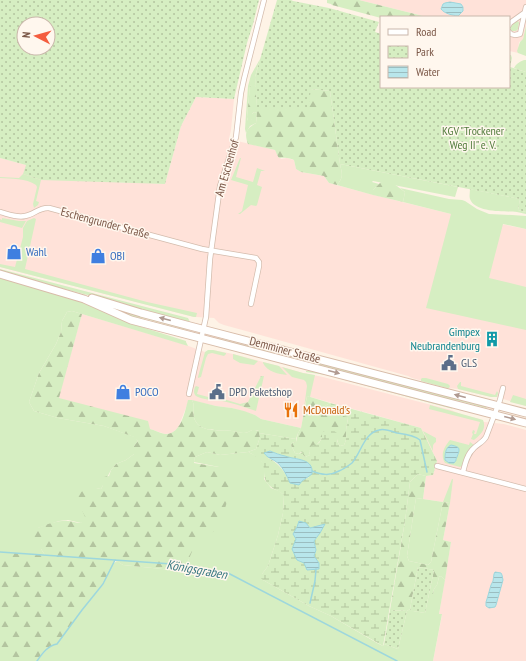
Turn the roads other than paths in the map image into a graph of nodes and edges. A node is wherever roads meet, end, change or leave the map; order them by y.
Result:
1 (264, 0) edge
2 (526, 7) edge
3 (524, 13) junction
4 (510, 23) edge
5 (510, 34) edge
6 (0, 212) edge
7 (211, 250) junction
8 (0, 274) edge
9 (45, 287) junction
10 (251, 304) dead end
11 (203, 329) junction
12 (201, 339) junction
13 (503, 388) dead end
14 (190, 394) dead end
15 (498, 406) junction
16 (526, 413) edge
17 (495, 414) junction
18 (526, 423) edge
19 (437, 466) dead end
20 (463, 472) junction
21 (526, 489) edge

1 - 7 street, Am Eschenhof
2 - 3 street
3 - 4 street
3 - 5 street
6 - 7 street, Eschengrunder Straße
7 - 10 street, Eschengrunder Straße
7 - 11 street, Am Eschenhof
8 - 9 main road, Demminer Straße
11 -> 9 main road, Demminer Straße
9 - 12 main road, Demminer Straße
11 - 12 street, Am Eschenhof
15 -> 11 main road, Demminer Straße
12 - 14 street
12 -> 17 main road, Demminer Straße
13 - 15 street
15 - 16 main road, Demminer Straße
15 - 17 street
17 -> 18 main road, Demminer Straße
17 - 20 street
19 - 20 street
20 - 21 street

